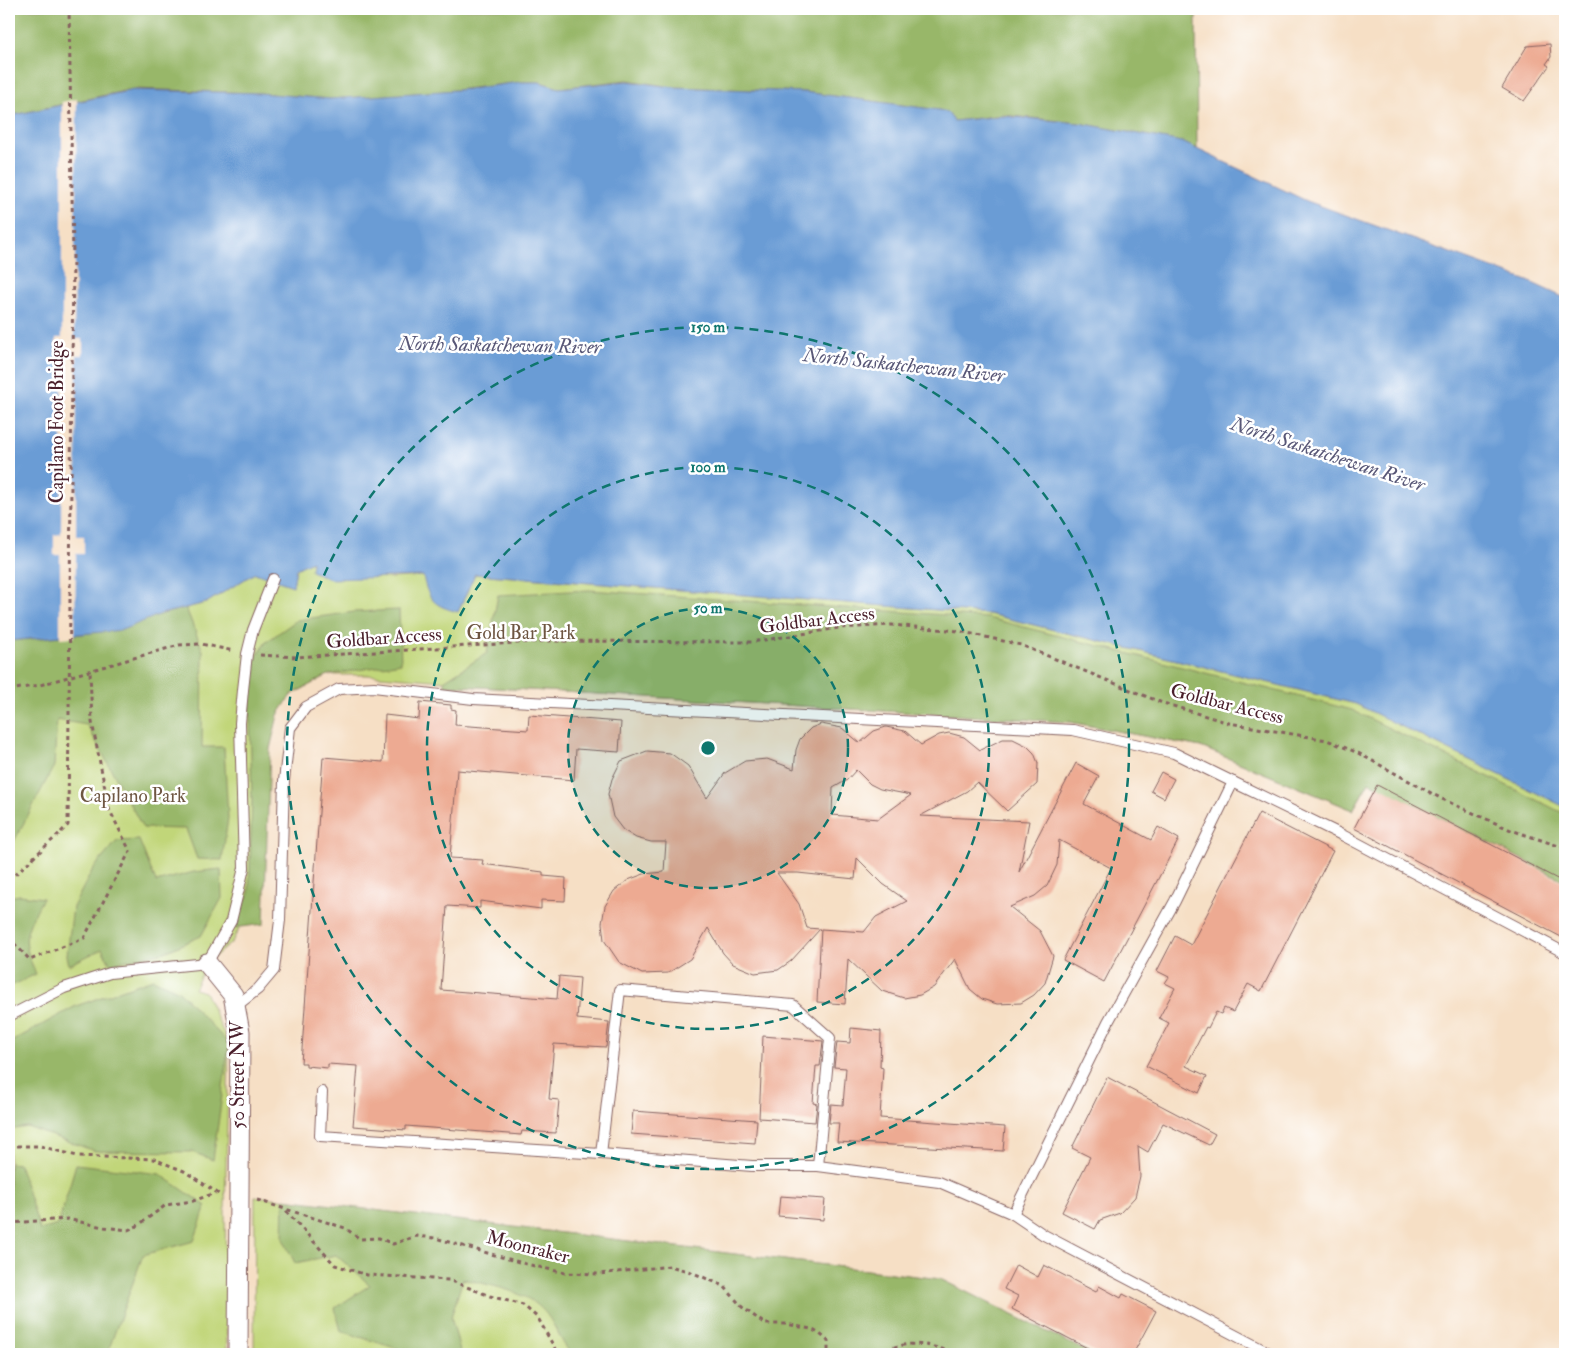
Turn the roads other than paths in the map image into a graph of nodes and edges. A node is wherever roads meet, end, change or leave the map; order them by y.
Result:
1 (273, 579) dead end
2 (1233, 782) junction
3 (1565, 953) edge
4 (207, 963) junction
5 (236, 1006) junction
6 (9, 1016) edge
7 (322, 1092) dead end
8 (601, 1154) junction
9 (818, 1166) junction
10 (1013, 1214) junction
11 (238, 1354) edge
12 (1270, 1354) edge

1 - 4 lane
2 - 3 lane
2 - 5 lane
2 - 10 lane
4 - 5 street, 50 Street NW
4 - 6 lane
5 - 11 street, 50 Street NW
7 - 8 lane
8 - 9 lane
8 - 9 lane
9 - 10 lane
10 - 12 lane

